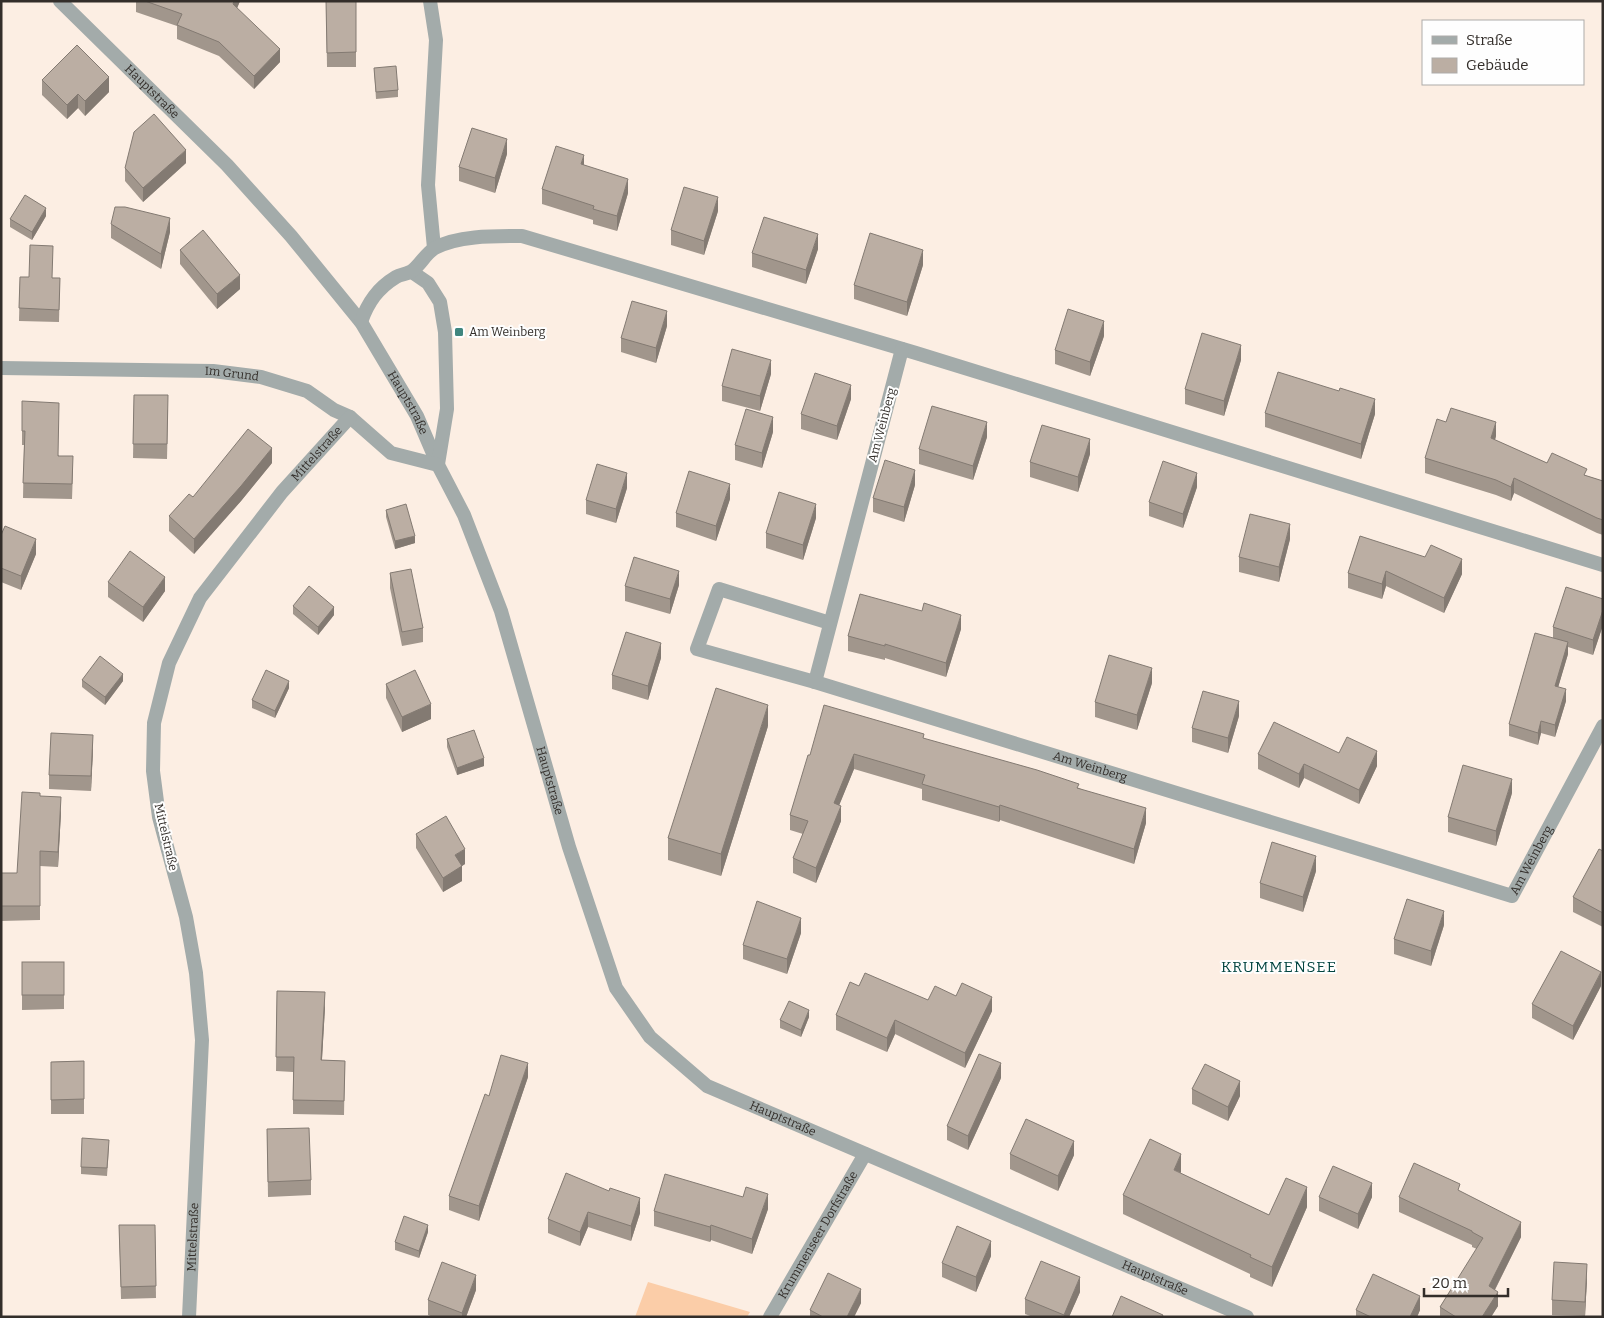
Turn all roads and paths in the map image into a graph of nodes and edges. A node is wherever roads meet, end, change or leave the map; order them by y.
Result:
1 (60, 1) edge
2 (430, 1) edge
3 (434, 248) junction
4 (412, 272) junction
5 (361, 322) junction
6 (902, 349) junction
7 (1, 368) edge
8 (350, 417) junction
9 (438, 465) junction
10 (1603, 564) edge
11 (830, 623) junction
12 (815, 682) junction
13 (1603, 726) edge
14 (865, 1154) junction
15 (189, 1317) edge
16 (770, 1317) edge
17 (1247, 1317) edge

1 - 5 street, Hauptstraße
2 - 3 street
3 - 4 street
3 - 6 street
4 - 5 street
4 - 9 street
5 - 9 street, Hauptstraße
6 - 10 street
6 - 11 street, Am Weinberg
7 - 8 street, Im Grund
8 - 9 street, Im Grund
8 - 15 street, Mittelstraße
9 - 14 street, Hauptstraße
11 - 12 street, Am Weinberg
11 - 12 street
12 - 13 street, Am Weinberg
14 - 16 street, Krummenseer Dorfstraße
14 - 17 street, Hauptstraße

